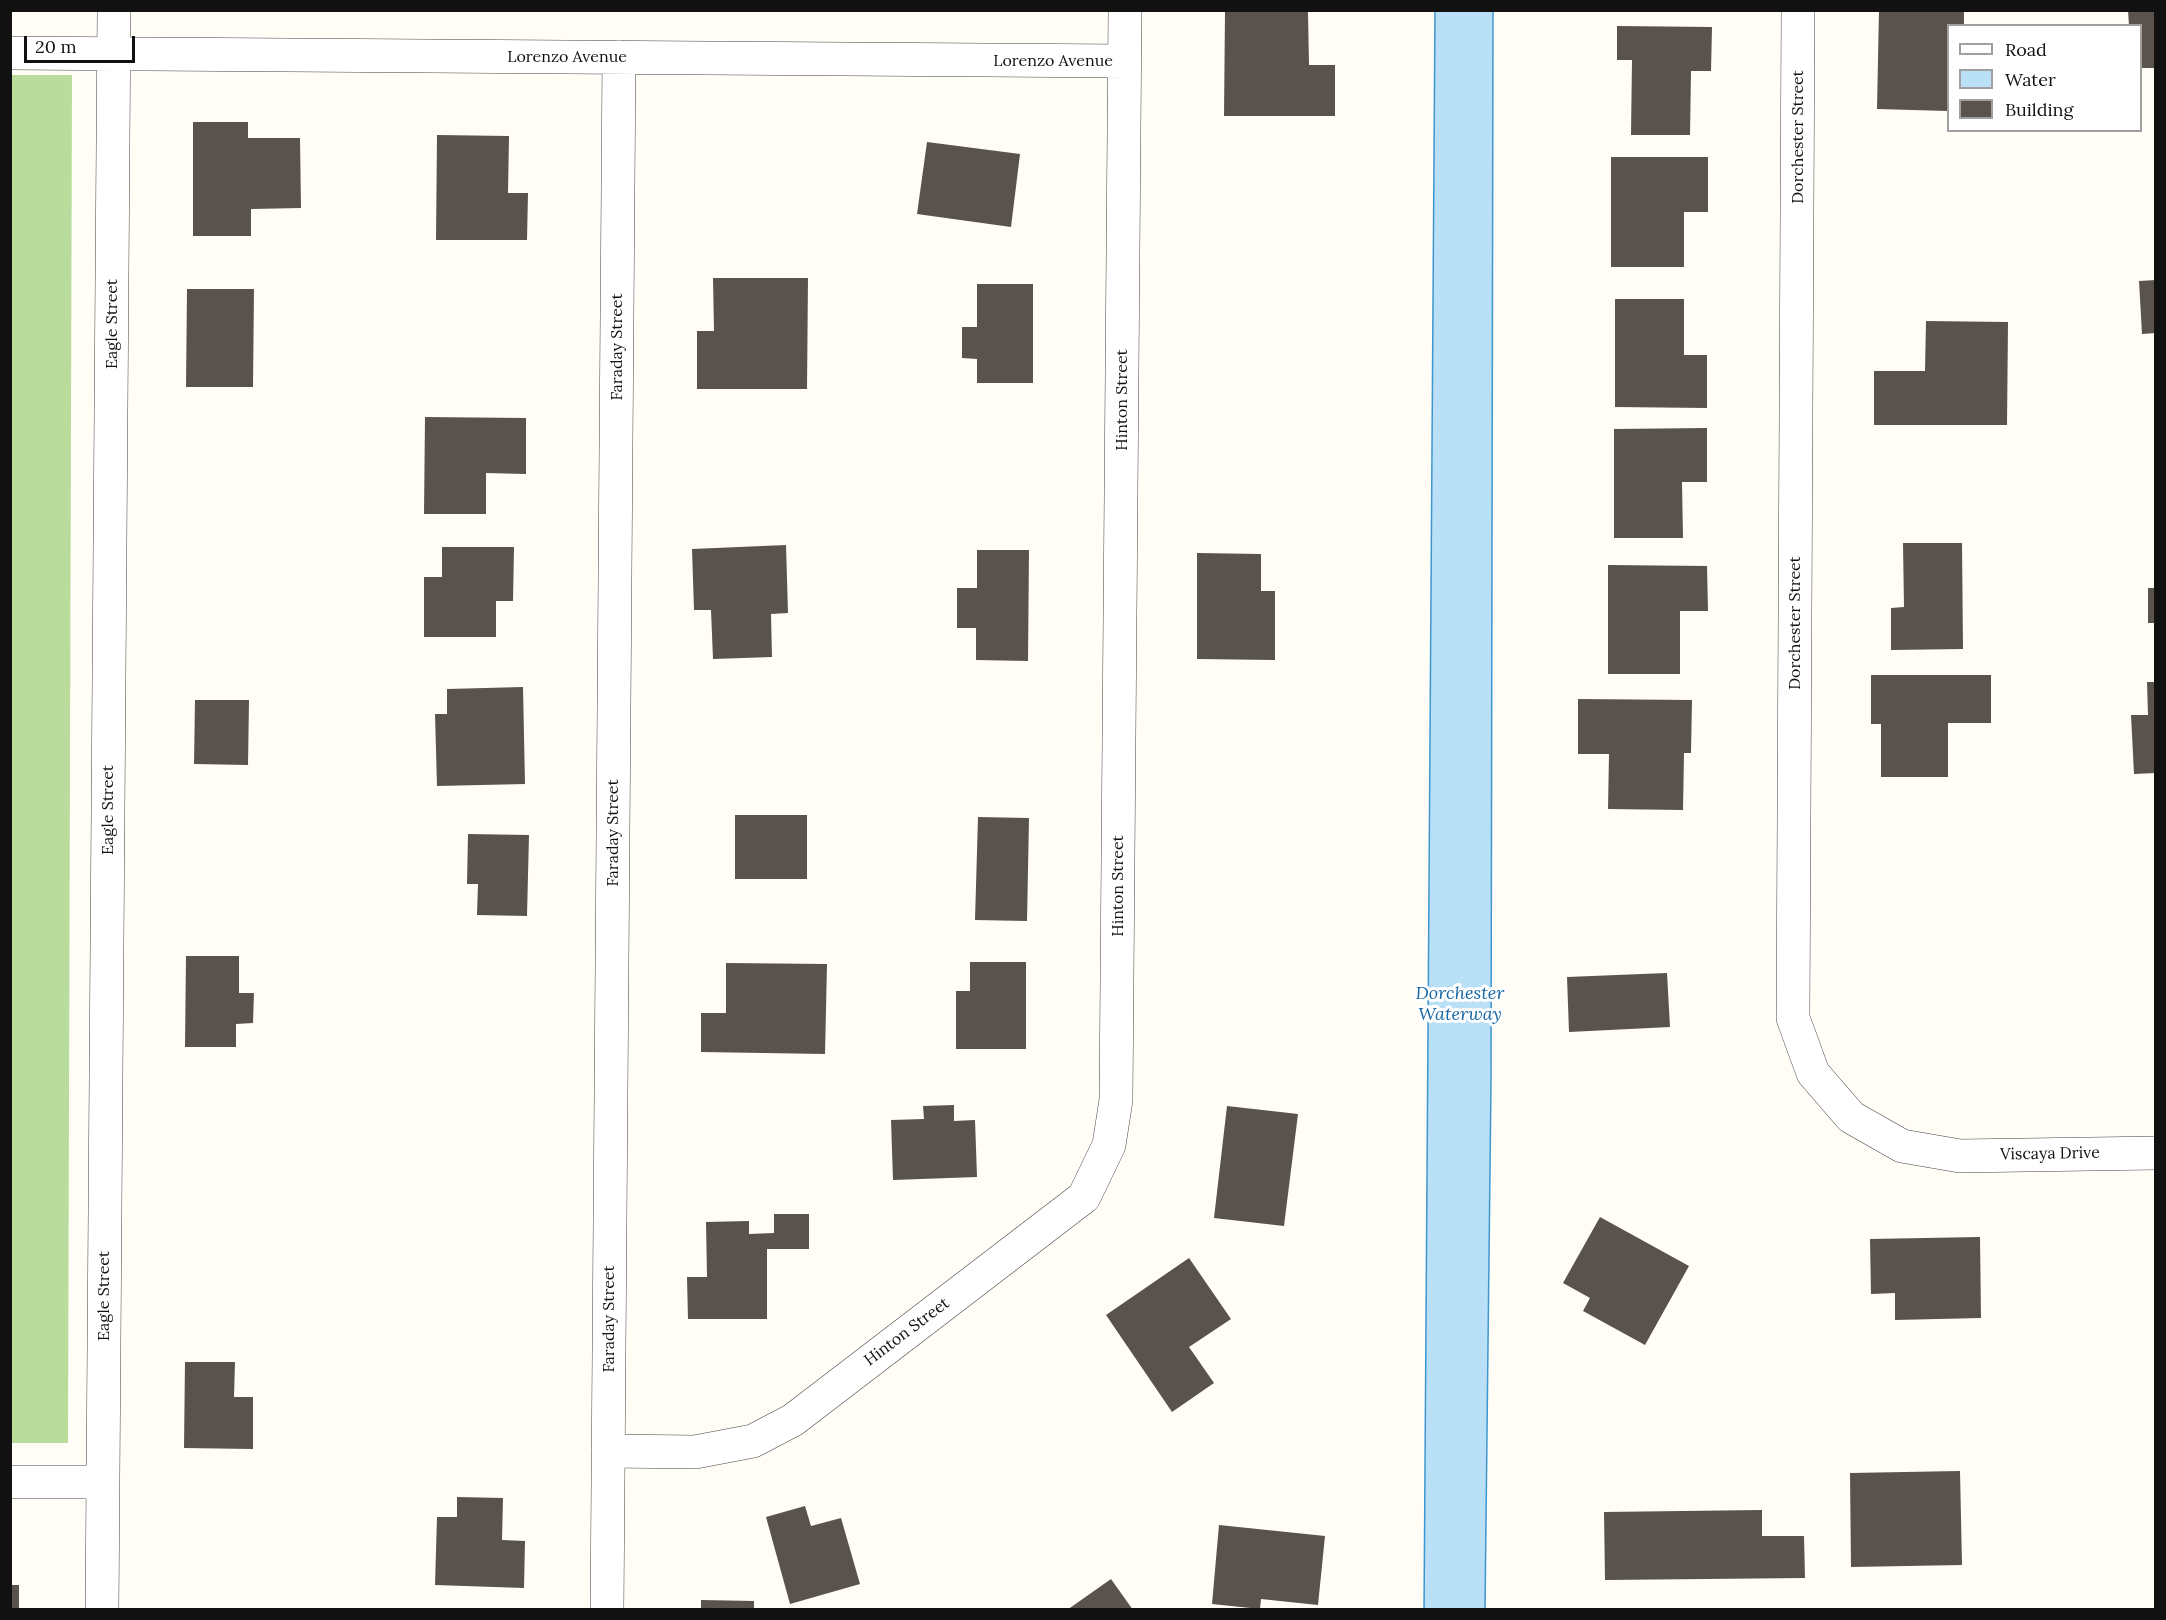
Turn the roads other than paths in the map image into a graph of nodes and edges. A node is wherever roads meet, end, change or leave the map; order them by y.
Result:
1 (114, 10) edge
2 (1125, 10) edge
3 (1798, 10) edge
4 (10, 53) edge
5 (114, 54) junction
6 (619, 57) junction
7 (1124, 61) junction
8 (1944, 1153) joint
9 (2156, 1153) edge
10 (608, 1451) junction
11 (10, 1482) edge
12 (103, 1482) junction
13 (102, 1610) edge
14 (607, 1610) edge

1 - 5 street, Eagle Street
2 - 7 street, Hinton Street
3 - 8 street, Dorchester Street
4 - 5 street, Lorenzo Avenue
5 - 6 street, Lorenzo Avenue
5 - 12 street, Eagle Street
6 - 7 street, Lorenzo Avenue
6 - 10 street, Faraday Street
7 - 10 street, Hinton Street
8 - 9 street, Viscaya Drive
10 - 14 street, Faraday Street
11 - 12 street
12 - 13 street, Eagle Street

